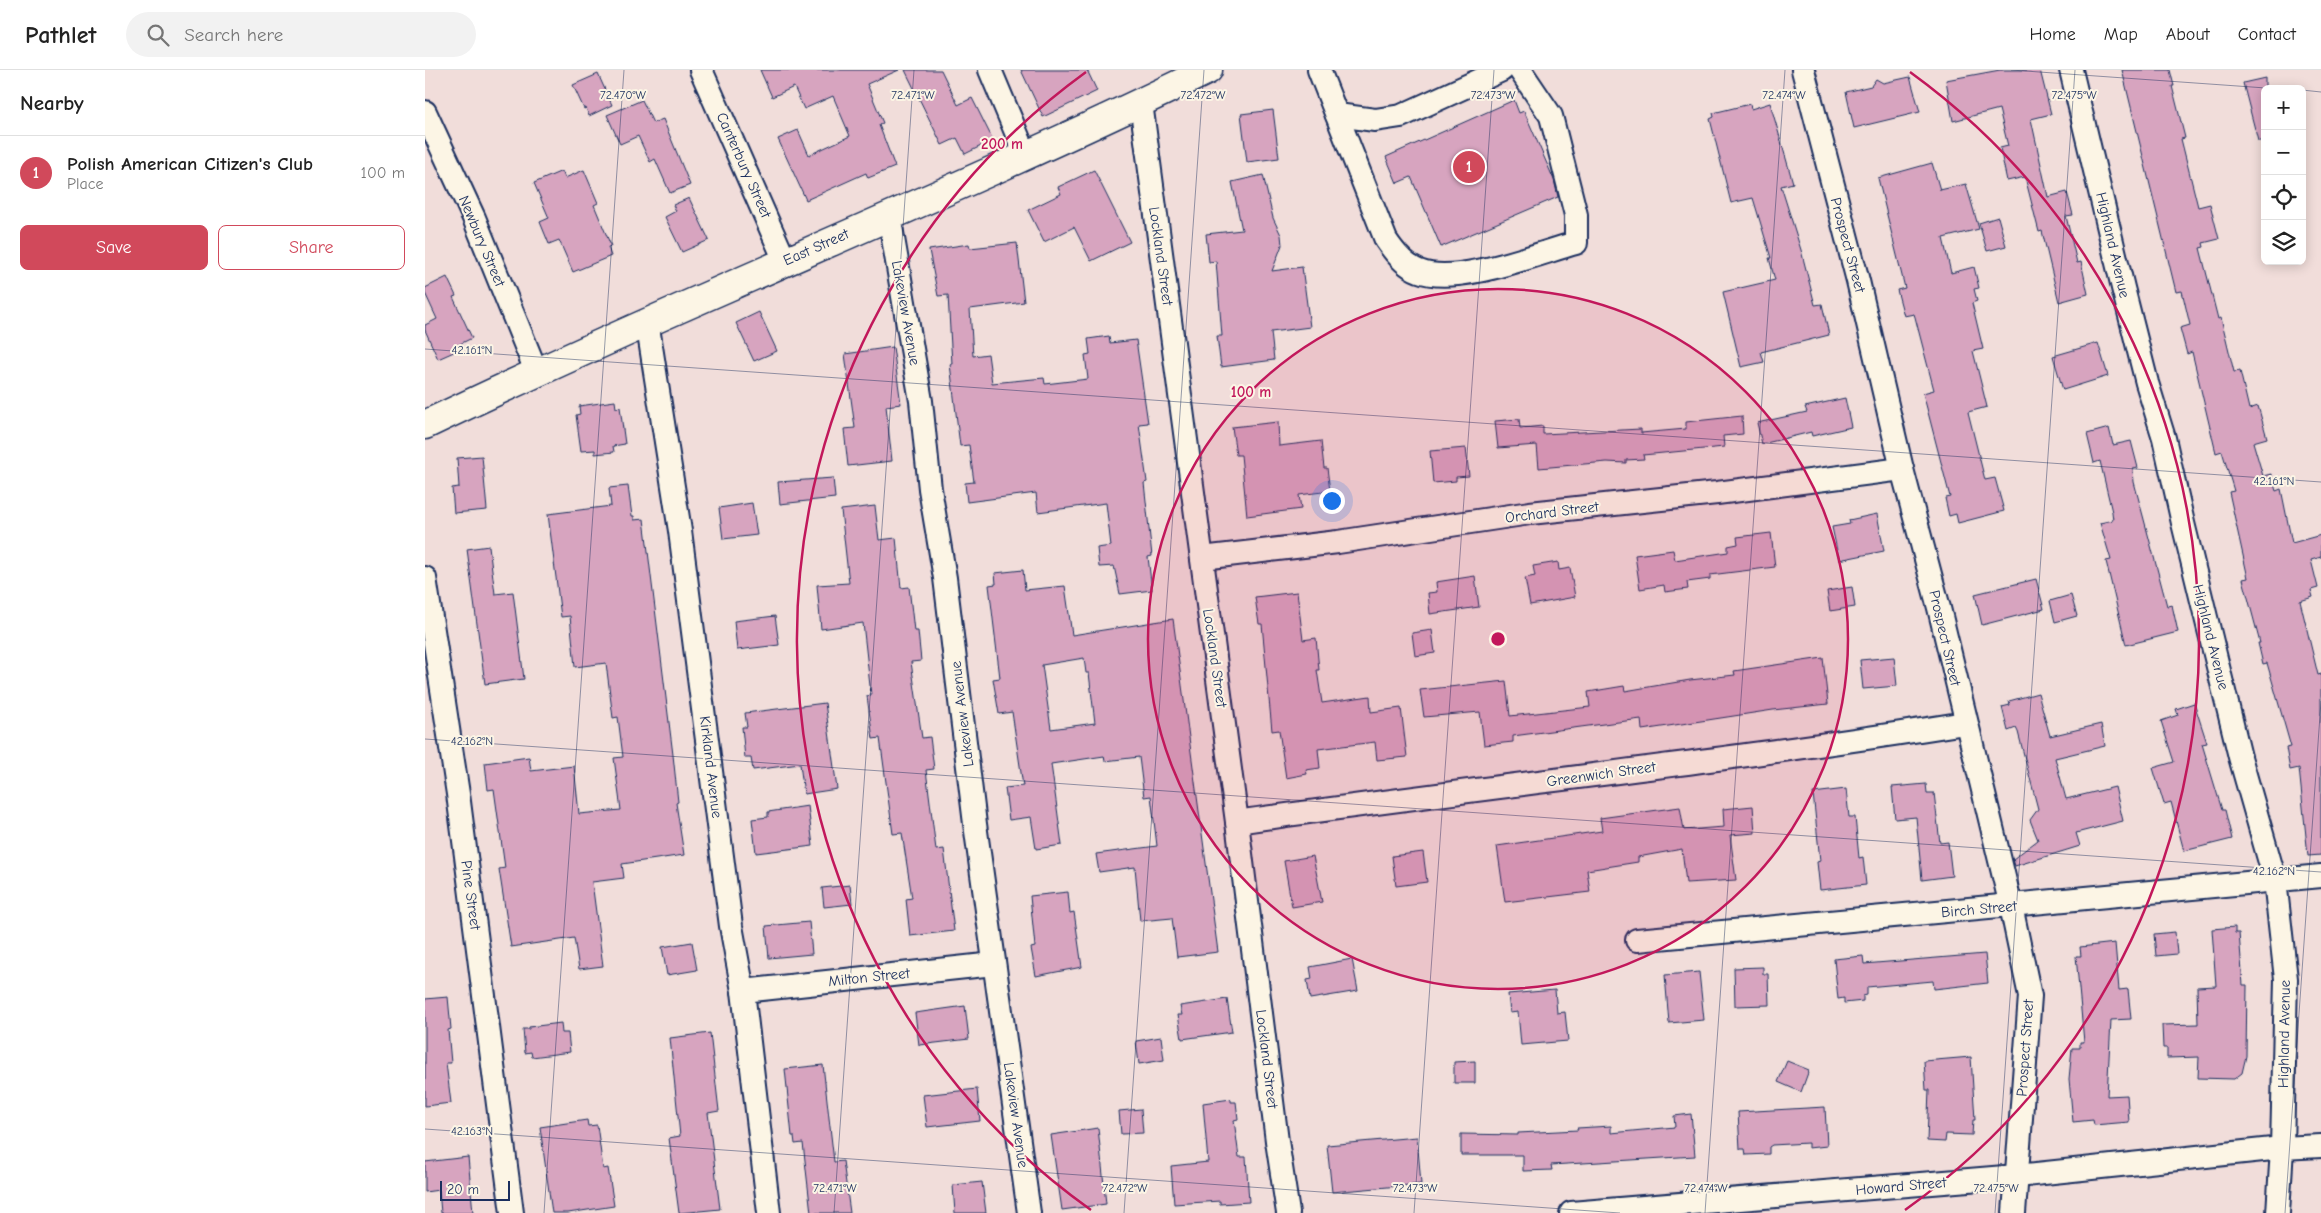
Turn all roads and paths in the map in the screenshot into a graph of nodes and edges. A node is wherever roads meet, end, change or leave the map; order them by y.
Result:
1 (701, 70) edge
2 (990, 70) edge
3 (1207, 70) edge
4 (1319, 70) edge
5 (1502, 70) edge
6 (1521, 70) edge
7 (1803, 70) edge
8 (2071, 70) edge
9 (1141, 103) junction
10 (425, 112) edge
11 (1337, 115) junction
12 (1026, 156) junction
13 (889, 215) junction
14 (785, 261) junction
15 (647, 322) junction
16 (536, 371) junction
17 (425, 425) edge
18 (1902, 469) junction
19 (1202, 558) junction
20 (425, 578) edge
21 (1965, 723) junction
22 (1237, 822) junction
23 (2321, 876) edge
24 (2275, 880) junction
25 (2011, 906) junction
26 (1637, 940) dead end
27 (994, 964) junction
28 (743, 991) junction
29 (2321, 1146) edge
30 (2282, 1148) junction
31 (2017, 1176) junction
32 (1748, 1206) edge
33 (512, 1213) edge
34 (769, 1213) edge
35 (1029, 1213) edge
36 (1288, 1213) edge
37 (1571, 1213) edge
38 (2014, 1213) edge
39 (2278, 1213) edge

1 - 14 street, Canterbury Street
2 - 12 street
3 - 9 main road, East Street
4 - 11 street
5 - 11 street
6 - 11 street
7 - 18 street, Prospect Street
8 - 24 street, Highland Avenue
9 - 12 main road, East Street
9 - 19 street, Lockland Street
10 - 16 street, Newbury Street
12 - 13 main road, East Street
13 - 14 main road, East Street
13 - 27 street, Lakeview Avenue
14 - 15 main road, East Street
15 - 16 main road, East Street
15 - 28 street, Kirkland Avenue
16 - 17 main road, East Street
18 - 19 street, Orchard Street
18 - 21 street, Prospect Street
19 - 22 street, Lockland Street
20 - 33 street, Pine Street
21 - 22 street, Greenwich Street
21 - 25 street, Prospect Street
22 - 36 street, Lockland Street
23 - 24 street, Birch Street
24 - 25 street, Birch Street
24 - 30 street, Highland Avenue
25 - 26 street, Birch Street
25 - 31 street, Prospect Street
27 - 28 street, Milton Street
27 - 35 street, Lakeview Avenue
28 - 34 street, Kirkland Avenue
29 - 30 street, Howard Street
30 - 31 street, Howard Street
30 - 39 street, Highland Avenue
31 - 32 street, Howard Street
31 - 38 street, Prospect Street
32 - 37 street, Howard Street

